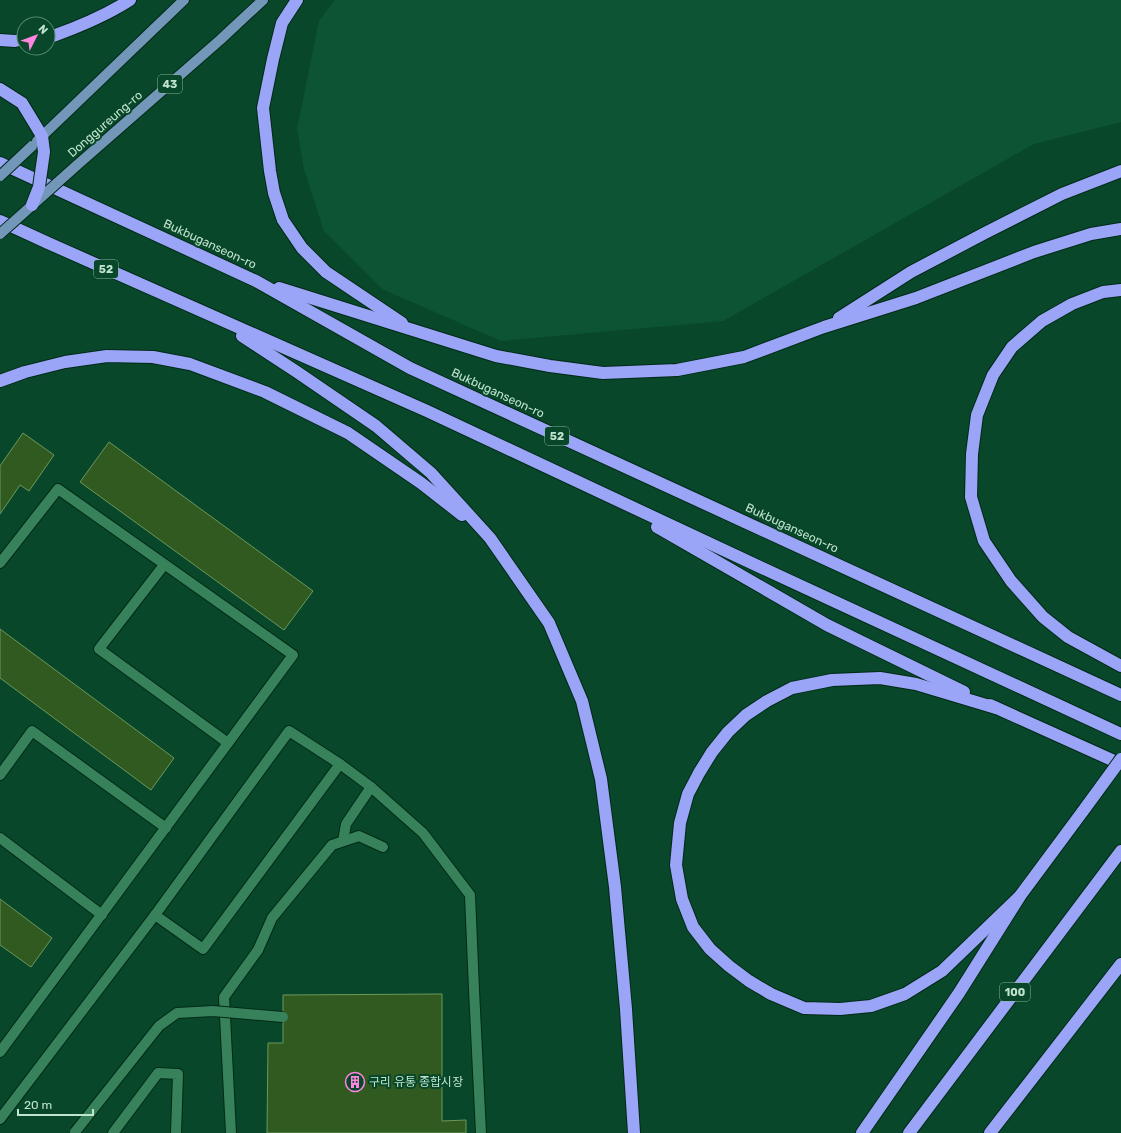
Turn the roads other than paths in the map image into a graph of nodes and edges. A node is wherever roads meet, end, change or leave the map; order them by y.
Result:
1 (130, 0) edge
2 (184, 0) edge
3 (262, 0) edge
4 (297, 0) edge
5 (56, 35) edge
6 (0, 40) edge
7 (16, 40) edge
8 (0, 89) edge
9 (42, 136) junction
10 (0, 163) edge
11 (1121, 171) edge
12 (0, 176) edge
13 (32, 205) junction
14 (0, 221) edge
15 (1121, 229) edge
16 (0, 234) edge
17 (256, 281) junction
18 (1121, 290) edge
19 (212, 316) junction
20 (824, 327) junction
21 (413, 330) junction
22 (0, 381) edge
23 (583, 484) junction
24 (490, 538) junction
25 (0, 563) edge
26 (164, 565) junction
27 (1121, 666) edge
28 (1121, 695) edge
29 (996, 708) junction
30 (1121, 734) edge
31 (228, 743) junction
32 (1121, 759) edge
33 (340, 764) junction
34 (1121, 764) edge
35 (0, 775) edge
36 (371, 787) junction
37 (166, 828) junction
38 (0, 838) edge
39 (343, 841) junction
40 (384, 848) dead end
41 (1121, 851) edge
42 (1020, 896) junction
43 (102, 915) junction
44 (155, 915) junction
45 (1121, 964) edge
46 (283, 1017) dead end
47 (0, 1052) edge
48 (0, 1119) edge
49 (75, 1132) edge
50 (113, 1133) edge
51 (176, 1133) edge
52 (231, 1133) edge
53 (481, 1133) edge
54 (634, 1133) edge
55 (862, 1133) edge
56 (909, 1133) edge
57 (990, 1133) edge

1 - 5 highway
2 - 9 main road
3 - 13 main road, Donggureung-ro / 43, bridge
4 - 21 highway
6 - 7 highway
8 - 9 highway
9 - 12 main road, bridge
9 - 13 highway, bridge
10 - 17 highway, Bukbuganseon-ro / 52
11 - 20 highway
13 - 16 main road, Donggureung-ro / 43, bridge
14 - 19 highway, 52
15 - 20 highway
17 - 21 highway
17 - 28 highway, Bukbuganseon-ro / 52
18 - 27 highway
19 - 23 highway, 52
19 - 24 highway
20 - 21 highway
22 - 24 highway
23 - 29 highway
23 - 30 highway, 52
24 - 54 highway
25 - 26 lane
26 - 31 lane
26 - 31 lane
29 - 34 highway
29 - 42 highway
31 - 37 lane
32 - 42 highway, bridge
33 - 36 lane
33 - 44 lane
33 - 44 lane
35 - 37 lane
36 - 39 lane
36 - 53 lane
37 - 43 lane
38 - 43 lane
39 - 40 lane
39 - 52 lane
41 - 56 highway, 100
42 - 55 highway
43 - 47 lane
44 - 48 lane
45 - 57 highway
46 - 49 lane, bridge
50 - 51 lane

